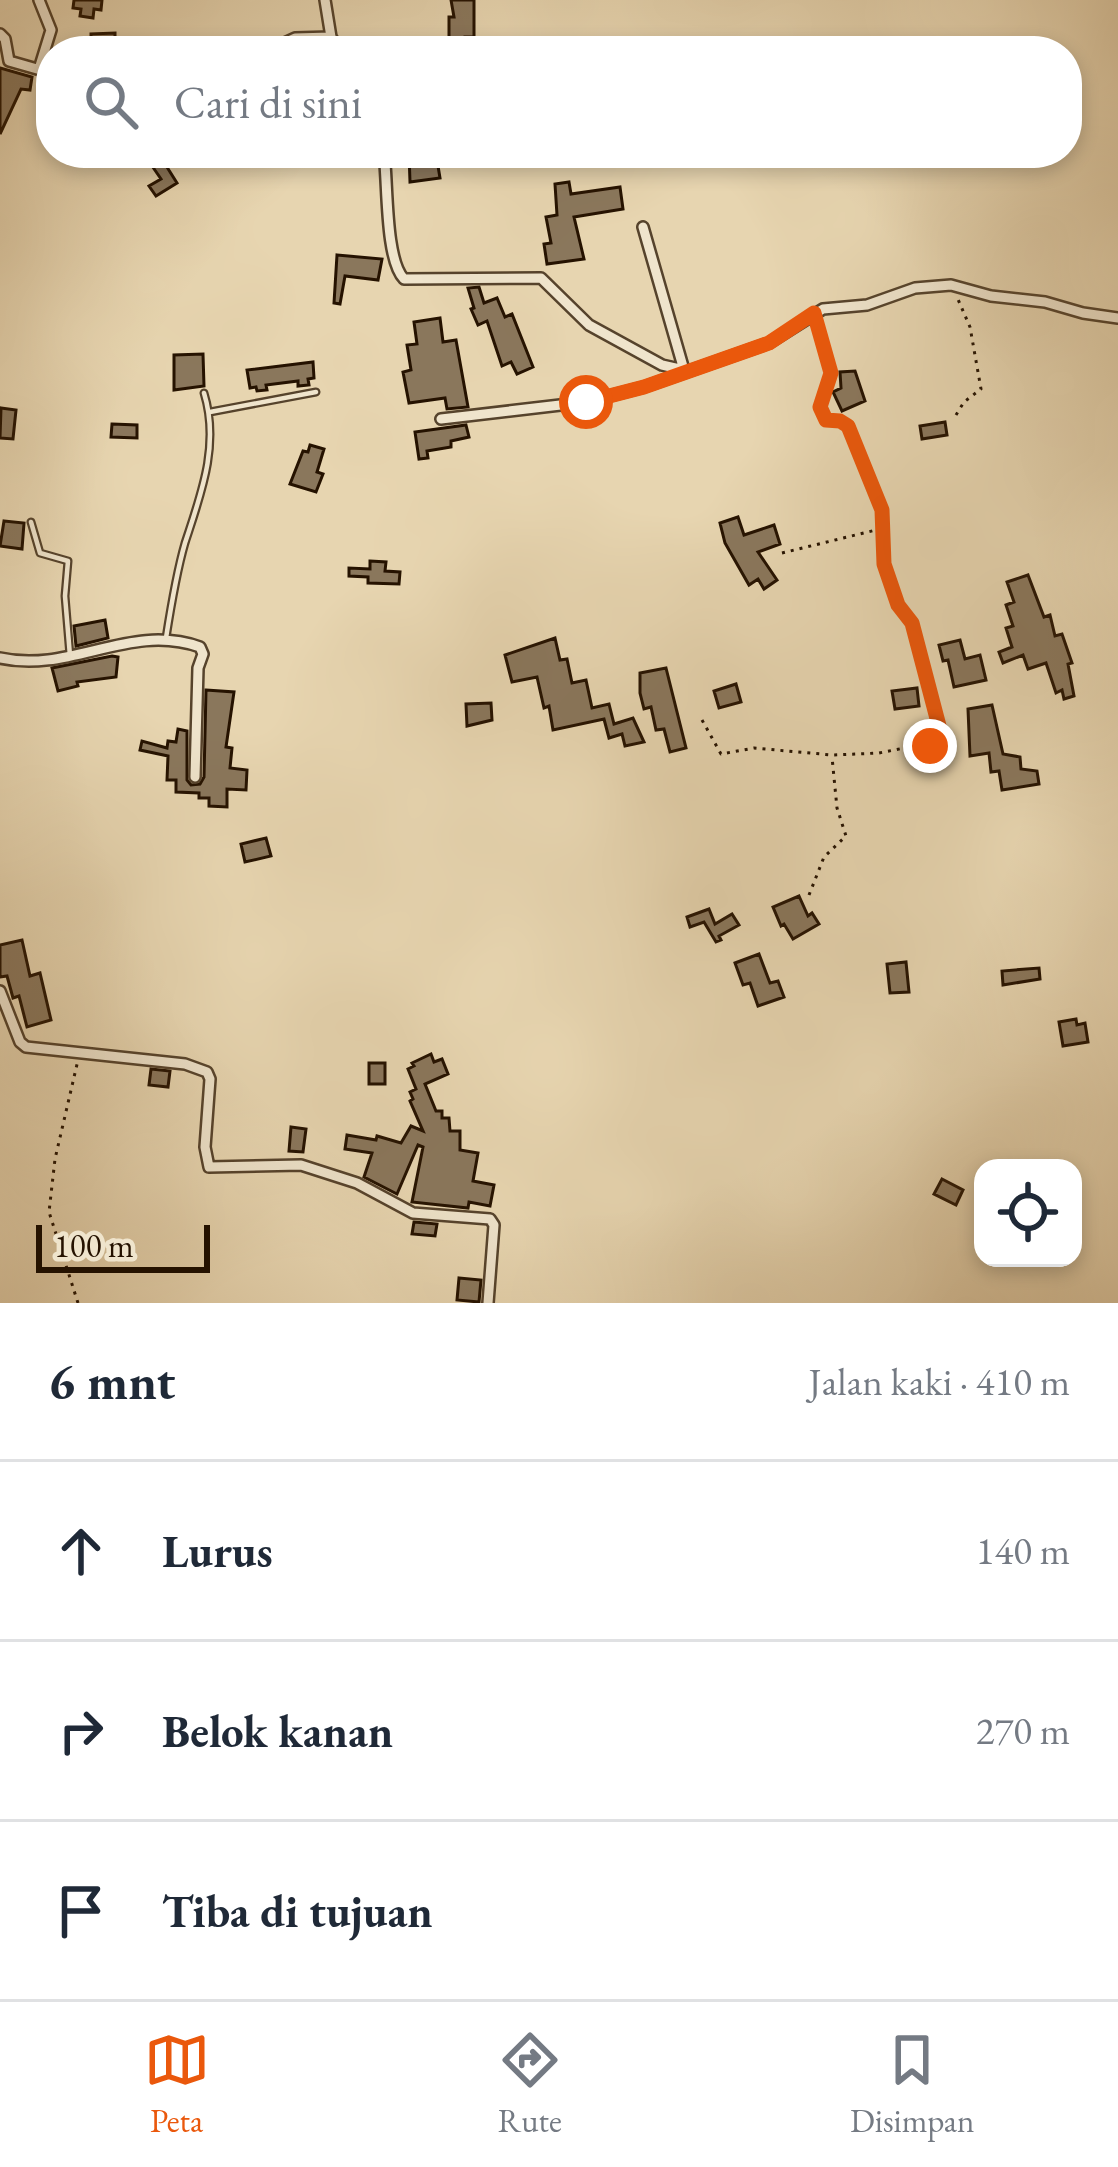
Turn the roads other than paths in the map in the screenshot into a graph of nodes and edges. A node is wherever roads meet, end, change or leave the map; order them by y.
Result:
1 (40, 0) edge
2 (325, 0) edge
3 (0, 34) edge
4 (49, 36) edge
5 (331, 36) edge
6 (36, 68) edge
7 (385, 168) edge
8 (644, 227) dead end
9 (1118, 318) edge
10 (685, 370) junction
11 (316, 392) dead end
12 (204, 393) dead end
13 (210, 412) junction
14 (441, 419) dead end
15 (31, 522) dead end
16 (166, 638) junction
17 (70, 656) junction
18 (0, 658) edge
19 (195, 777) dead end
20 (0, 991) edge
21 (488, 1303) edge

1 - 4 street
2 - 5 street
3 - 6 street
7 - 10 street
8 - 10 street
9 - 10 street
10 - 14 street
11 - 13 lane
12 - 13 lane
13 - 16 lane
15 - 17 lane
16 - 17 street
16 - 19 street
17 - 18 street
20 - 21 street

